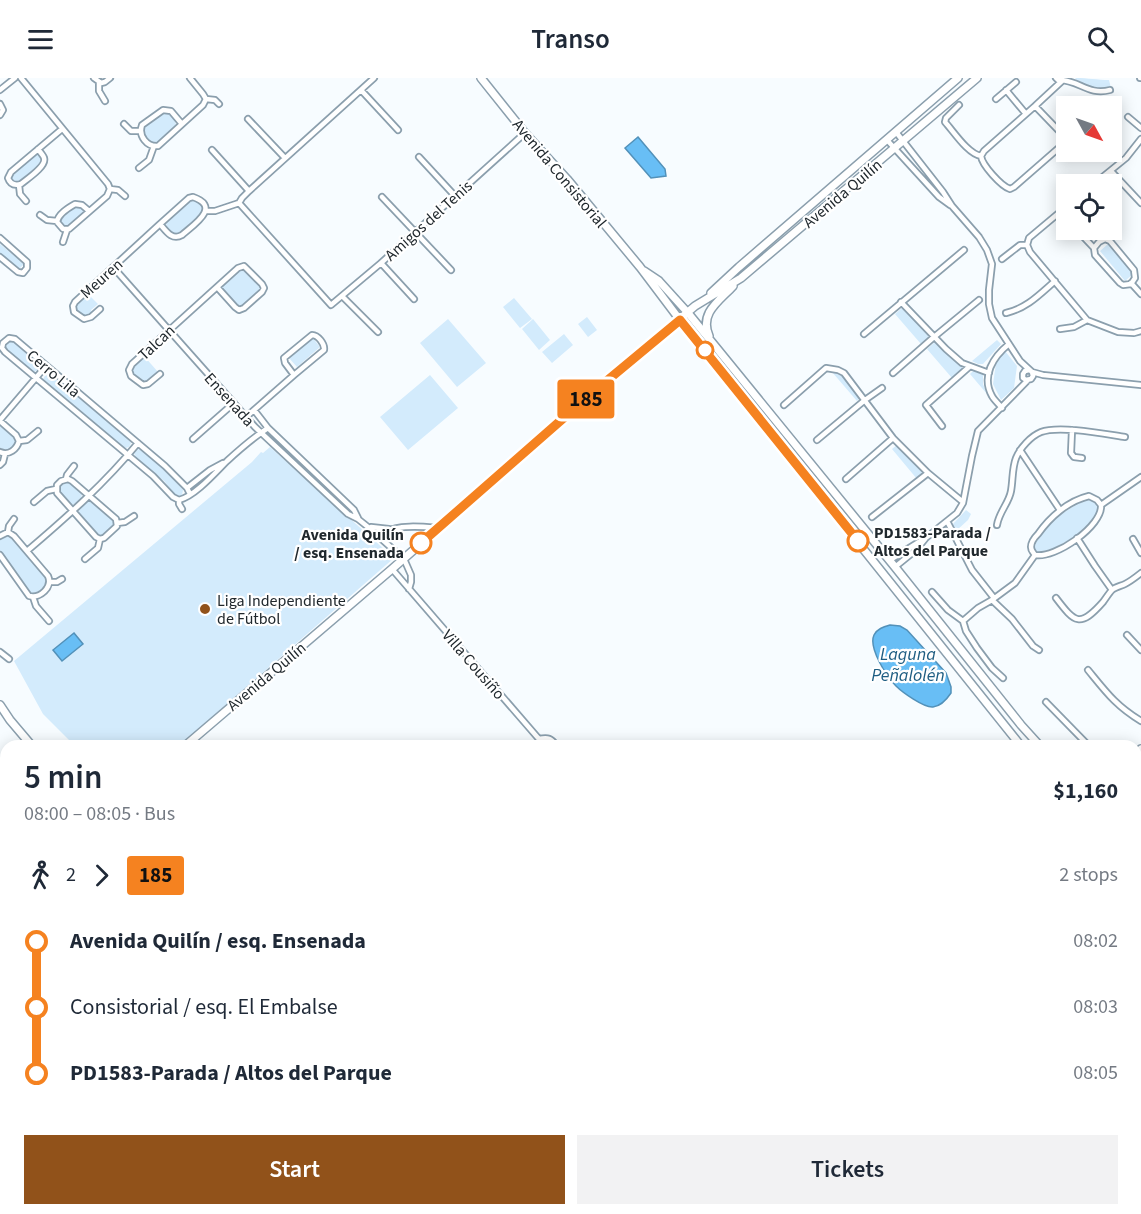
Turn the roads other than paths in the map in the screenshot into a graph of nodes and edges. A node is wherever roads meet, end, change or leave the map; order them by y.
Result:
1 (15, 78) edge
2 (21, 78) edge
3 (94, 78) edge
4 (110, 78) edge
5 (190, 78) edge
6 (374, 78) edge
7 (481, 78) edge
8 (958, 78) edge
9 (977, 78) edge
10 (1062, 79) edge
11 (99, 82) junction
12 (1016, 82) dead end
13 (0, 90) edge
14 (361, 90) junction
15 (1006, 90) junction
16 (1110, 90) dead end
17 (206, 99) junction
18 (996, 99) dead end
19 (105, 101) dead end
20 (0, 104) edge
21 (219, 104) dead end
22 (959, 105) dead end
23 (1035, 106) junction
24 (938, 111) junction
25 (1026, 114) junction
26 (0, 115) edge
27 (1128, 117) dead end
28 (248, 119) dead end
29 (945, 119) junction
30 (124, 124) dead end
31 (182, 124) junction
32 (1056, 128) edge
33 (1141, 128) edge
34 (62, 129) junction
35 (398, 130) dead end
36 (140, 131) junction
37 (896, 132) junction
38 (525, 133) junction
39 (1141, 139) edge
40 (887, 140) junction
41 (903, 141) junction
42 (154, 146) junction
43 (895, 148) junction
44 (38, 149) junction
45 (212, 150) dead end
46 (1056, 150) edge
47 (981, 156) junction
48 (419, 157) dead end
49 (285, 158) junction
50 (139, 168) dead end
51 (926, 171) junction
52 (1111, 171) junction
53 (1107, 174) edge
54 (1, 176) edge
55 (8, 176) junction
56 (921, 177) junction
57 (19, 185) junction
58 (110, 189) junction
59 (249, 191) junction
60 (125, 196) dead end
61 (455, 196) junction
62 (382, 197) dead end
63 (26, 201) dead end
64 (1141, 203) edge
65 (239, 204) junction
66 (952, 206) junction
67 (89, 212) junction
68 (206, 212) junction
69 (40, 215) dead end
70 (1056, 216) edge
71 (57, 221) junction
72 (160, 224) junction
73 (67, 230) junction
74 (415, 232) junction
75 (0, 238) edge
76 (1086, 240) edge
77 (63, 242) dead end
78 (1027, 245) junction
79 (1094, 248) junction
80 (964, 250) dead end
81 (0, 257) edge
82 (1002, 259) dead end
83 (381, 263) junction
84 (113, 267) junction
85 (640, 267) junction
86 (451, 270) dead end
87 (741, 278) junction
88 (1055, 281) junction
89 (1131, 283) junction
90 (217, 287) junction
91 (1141, 294) edge
92 (342, 296) junction
93 (414, 299) dead end
94 (979, 300) dead end
95 (702, 301) junction
96 (901, 302) junction
97 (100, 309) dead end
98 (688, 313) junction
99 (1006, 313) dead end
100 (680, 320) junction
101 (1087, 320) junction
102 (1060, 329) dead end
103 (169, 330) junction
104 (1141, 331) edge
105 (378, 332) dead end
106 (864, 334) dead end
107 (934, 336) junction
108 (712, 344) junction
109 (1008, 344) junction
110 (46, 366) junction
111 (969, 367) junction
112 (893, 373) dead end
113 (988, 373) junction
114 (160, 374) dead end
115 (294, 375) junction
116 (1028, 375) junction
117 (36, 378) junction
118 (1141, 385) edge
119 (882, 388) dead end
120 (865, 400) junction
121 (234, 403) junction
122 (784, 405) dead end
123 (1002, 408) junction
124 (254, 410) junction
125 (246, 417) junction
126 (772, 417) junction
127 (0, 421) edge
128 (763, 423) junction
129 (942, 426) dead end
130 (268, 428) junction
131 (1072, 430) junction
132 (38, 431) dead end
133 (261, 433) junction
134 (1125, 437) dead end
135 (893, 438) junction
136 (193, 439) dead end
137 (817, 440) dead end
138 (19, 441) junction
139 (138, 443) junction
140 (794, 443) junction
141 (785, 450) junction
142 (1020, 450) junction
143 (2, 453) edge
144 (128, 455) junction
145 (1082, 458) dead end
146 (301, 460) junction
147 (0, 465) edge
148 (295, 465) junction
149 (74, 466) dead end
150 (928, 473) junction
151 (207, 477) junction
152 (1141, 477) edge
153 (846, 478) dead end
154 (66, 479) junction
155 (187, 488) junction
156 (56, 489) junction
157 (190, 494) junction
158 (90, 496) junction
159 (179, 500) junction
160 (34, 502) dead end
161 (963, 502) junction
162 (1101, 505) junction
163 (182, 509) dead end
164 (1060, 510) junction
165 (73, 512) junction
166 (134, 516) dead end
167 (872, 517) dead end
168 (14, 519) dead end
169 (358, 519) junction
170 (947, 521) junction
171 (117, 523) junction
172 (997, 525) dead end
173 (368, 527) junction
174 (439, 528) junction
175 (391, 529) junction
176 (8, 532) junction
177 (0, 536) edge
178 (927, 537) junction
179 (1077, 538) junction
180 (100, 539) junction
181 (1133, 539) dead end
182 (383, 540) junction
183 (27, 551) junction
184 (1141, 553) edge
185 (0, 555) edge
186 (1035, 555) junction
187 (85, 559) dead end
188 (404, 559) junction
189 (890, 560) junction
190 (896, 567) junction
191 (392, 569) junction
192 (1141, 573) edge
193 (62, 579) dead end
194 (50, 582) junction
195 (409, 589) junction
196 (1112, 590) junction
197 (932, 592) dead end
198 (33, 597) junction
199 (1056, 598) dead end
200 (993, 599) junction
201 (49, 621) dead end
202 (963, 621) junction
203 (949, 635) junction
204 (1127, 635) dead end
205 (938, 642) junction
206 (1141, 650) edge
207 (1039, 651) dead end
208 (0, 652) edge
209 (9, 659) dead end
210 (1088, 670) dead end
211 (1003, 678) dead end
212 (1046, 702) dead end
213 (0, 705) edge
214 (1141, 721) edge
215 (539, 739) joint
216 (27, 740) edge
217 (192, 740) edge
218 (552, 740) edge
219 (1016, 740) edge
220 (1034, 740) edge
221 (1083, 740) edge

1 - 13 street
2 - 34 street
3 - 11 street
4 - 11 street
5 - 17 street
6 - 14 street
7 - 38 main road, Avenida Consistorial
8 - 37 main road, Avenida Quilín
9 - 24 main road, Avenida Quilín
10 - 16 street
10 - 23 street
11 - 19 street
12 - 15 street
14 - 35 street
14 - 49 street
15 - 18 street
15 - 25 street
17 - 21 street
17 - 31 street
20 - 26 street
22 - 29 street
23 - 25 street
23 - 32 street
24 - 29 street
24 - 41 main road, Avenida Quilín
25 - 47 street
27 - 33 street
28 - 49 street
29 - 47 street
30 - 36 street
31 - 36 street
31 - 42 street
34 - 44 street
34 - 58 street
36 - 42 street
37 - 40 main road, Avenida Quilín
37 - 41 street
38 - 61 street, Amigos del Tenis
38 - 85 main road, Avenida Consistorial
39 - 52 street
40 - 43 street
40 - 95 main road, Avenida Quilín
41 - 43 main road, Avenida Quilín
41 - 51 street
42 - 50 street
43 - 56 street
43 - 87 main road, Avenida Quilín
44 - 55 street
44 - 57 street
45 - 59 street
46 - 47 street
48 - 61 street
49 - 59 street
51 - 56 street
51 - 66 street
52 - 53 street
52 - 64 street
54 - 55 street
55 - 57 street
56 - 66 street
57 - 63 street
58 - 60 street
58 - 67 street
59 - 65 street
61 - 74 street, Amigos del Tenis
62 - 74 street
65 - 68 street
65 - 92 street, Amigos del Tenis
66 - 109 street
67 - 71 street
67 - 73 street
68 - 72 street
68 - 72 street, Meuren
69 - 71 street
70 - 78 street
71 - 73 street
72 - 84 street, Meuren
73 - 77 street
74 - 83 street, Amigos del Tenis
74 - 86 street
75 - 81 street
76 - 79 street
78 - 82 street
78 - 88 street
79 - 89 street
79 - 89 street
80 - 96 street
83 - 92 street, Amigos del Tenis
83 - 93 street
84 - 97 street, Meuren
84 - 103 street, Ensenada
85 - 98 main road, Avenida Consistorial
85 - 100 main road, Avenida Consistorial
87 - 95 main road, Avenida Quilín
87 - 108 main road
88 - 99 street
88 - 101 street
89 - 91 street
90 - 90 street, Talcan
90 - 103 street, Talcan
92 - 105 street
94 - 107 street
95 - 98 main road, Avenida Quilín
96 - 106 street
96 - 107 street
98 - 100 main road, Avenida Quilín
98 - 108 main road, Avenida Consistorial
100 - 128 main road, Avenida Consistorial
100 - 174 main road, Avenida Quilín
101 - 102 street
101 - 104 street
103 - 114 street, Talcan
103 - 121 street, Ensenada
107 - 111 street
107 - 112 street
108 - 126 main road, Avenida Consistorial
109 - 113 street
109 - 116 street
110 - 117 street
110 - 117 street, Cerro Lila
110 - 139 street, Cerro Lila
111 - 113 street
111 - 129 street
113 - 123 street
115 - 115 street
115 - 124 street
116 - 118 street
116 - 123 street
117 - 127 street
117 - 144 street, Cerro Lila
119 - 120 street
120 - 122 street
120 - 135 street
120 - 137 street
121 - 125 street, Ensenada
121 - 136 street
123 - 161 street
124 - 125 street
124 - 130 street, Ensenada
125 - 133 street, Ensenada
126 - 128 main road
126 - 140 main road, Avenida Consistorial
127 - 138 street
128 - 141 main road, Avenida Consistorial
130 - 133 street
130 - 146 street, Ensenada
131 - 134 street
131 - 142 street
131 - 145 street
132 - 138 street
133 - 148 street, Ensenada
133 - 151 street
135 - 150 street
135 - 153 street
138 - 143 street
139 - 144 street
139 - 155 street, Cerro Lila
140 - 141 main road
140 - 189 main road, Avenida Consistorial
141 - 205 main road, Avenida Consistorial
142 - 164 street
142 - 172 street
143 - 147 street
144 - 158 street
144 - 159 street, Cerro Lila
146 - 148 street
146 - 169 street, Ensenada
148 - 169 street, Ensenada
149 - 154 street
150 - 161 street
150 - 167 street
151 - 155 street
151 - 157 street
152 - 162 street
154 - 156 street
154 - 158 street
155 - 157 street, Cerro Lila
156 - 160 street
156 - 165 street
157 - 159 street
158 - 165 street
158 - 171 street
159 - 163 street, Cerro Lila
161 - 170 street
162 - 164 street
162 - 179 street
164 - 186 street
165 - 180 street
165 - 183 street
166 - 171 street
168 - 176 street
169 - 173 street, Ensenada
170 - 178 street
170 - 200 street
171 - 180 street
173 - 175 street
173 - 182 street, Ensenada
174 - 175 street
174 - 188 main road, Avenida Quilín
175 - 182 street
176 - 177 street
176 - 183 street
178 - 189 street
178 - 190 street
179 - 186 street
179 - 196 street
180 - 187 street
181 - 184 street
182 - 188 street, Ensenada
183 - 194 street
185 - 198 street
186 - 200 street
188 - 191 main road, Avenida Quilín
188 - 195 street
189 - 190 main road, Avenida Consistorial
190 - 203 main road, Avenida Consistorial
191 - 195 street, Villa Cousiño
191 - 217 main road, Avenida Quilín
192 - 196 street
193 - 194 street
194 - 198 street
195 - 215 street, Villa Cousiño
196 - 199 street
197 - 202 street
198 - 201 street
200 - 202 street
200 - 207 street
202 - 211 street
203 - 205 main road
203 - 220 main road, Avenida Consistorial
204 - 206 street
205 - 219 main road, Avenida Consistorial
208 - 209 street
210 - 214 street
212 - 221 street
213 - 216 main road
215 - 218 street, Villa Cousiño

